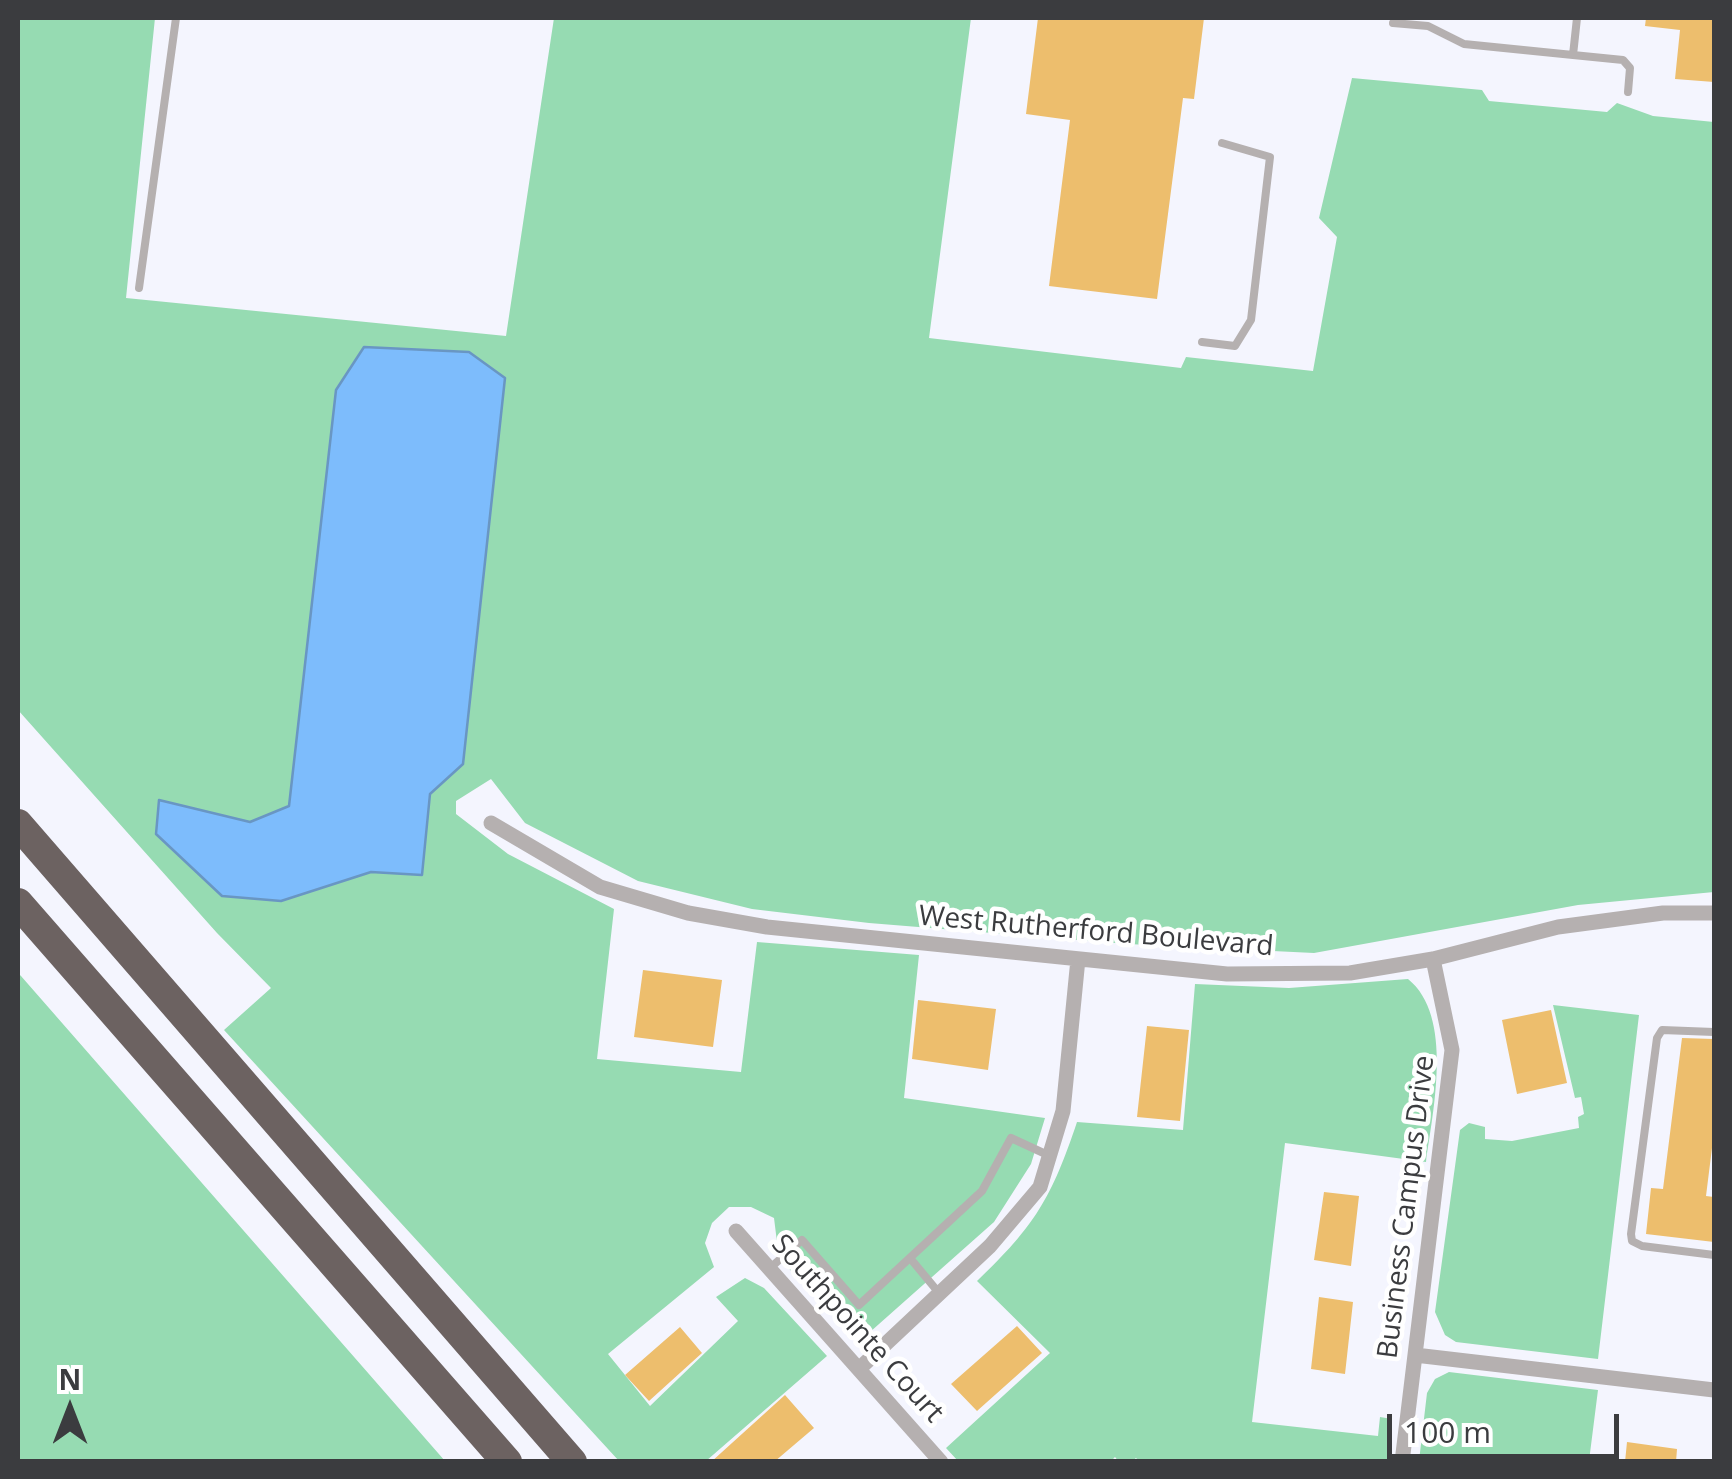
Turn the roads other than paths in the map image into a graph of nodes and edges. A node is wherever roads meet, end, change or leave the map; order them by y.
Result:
1 (176, 18) edge
2 (1577, 18) edge
3 (1394, 24) dead end
4 (1574, 55) junction
5 (1628, 92) dead end
6 (1222, 143) dead end
7 (140, 288) dead end
8 (1202, 342) dead end
9 (491, 823) dead end
10 (18, 824) edge
11 (18, 903) edge
12 (1714, 913) edge
13 (1078, 959) junction
14 (1433, 959) junction
15 (1714, 1032) edge
16 (1050, 1156) junction
17 (736, 1231) dead end
18 (1714, 1255) edge
19 (910, 1258) junction
20 (770, 1268) junction
21 (940, 1294) junction
22 (1415, 1355) junction
23 (860, 1368) junction
24 (1714, 1390) edge
25 (507, 1462) edge
26 (572, 1462) edge
27 (941, 1462) edge
28 (1402, 1462) edge

1 - 7 lane
2 - 4 lane
3 - 4 lane
4 - 5 lane
6 - 8 lane
9 - 13 street, West Rutherford Boulevard
10 - 26 highway
11 - 25 highway
12 - 14 street, West Rutherford Boulevard
13 - 14 street, West Rutherford Boulevard
13 - 16 street
14 - 22 street, Business Campus Drive
15 - 18 lane
16 - 19 lane
16 - 21 street
17 - 20 street, Southpointe Court
19 - 20 lane
19 - 21 lane
20 - 23 street, Southpointe Court
21 - 23 street
22 - 24 street
22 - 28 street, Business Campus Drive
23 - 27 street, Southpointe Court

